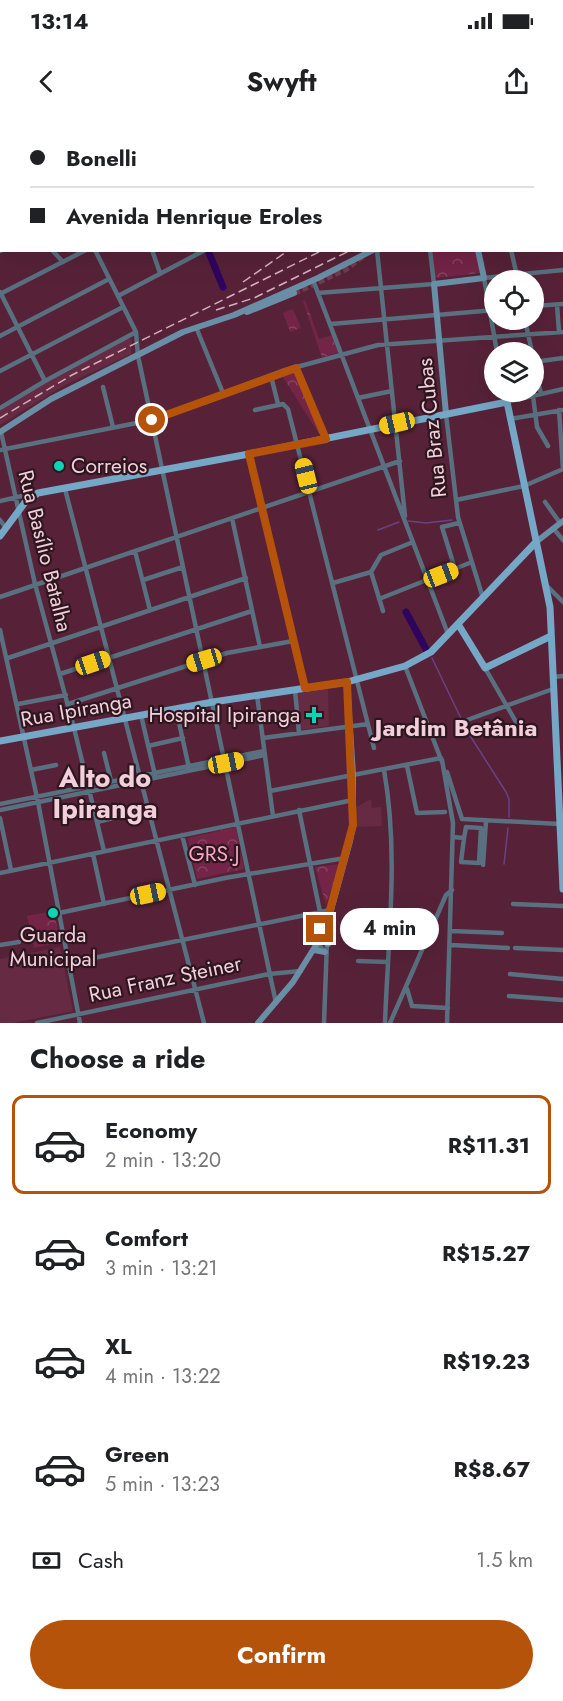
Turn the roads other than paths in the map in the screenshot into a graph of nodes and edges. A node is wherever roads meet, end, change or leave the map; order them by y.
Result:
1 (54, 252) edge
2 (82, 252) edge
3 (96, 252) edge
4 (153, 252) edge
5 (190, 252) edge
6 (201, 252) edge
7 (371, 252) edge
8 (375, 252) edge
9 (430, 252) edge
10 (478, 252) edge
11 (511, 252) edge
12 (192, 257) junction
13 (63, 262) junction
14 (515, 270) edge
15 (563, 270) edge
16 (544, 271) edge
17 (160, 273) junction
18 (484, 278) joint
19 (109, 279) junction
20 (313, 280) junction
21 (434, 284) junction
22 (382, 289) junction
23 (0, 293) edge
24 (294, 293) tunnel mouth
25 (318, 293) junction
26 (118, 296) junction
27 (563, 304) edge
28 (556, 305) junction
29 (544, 306) edge
30 (123, 307) junction
31 (484, 311) edge
32 (437, 314) junction
33 (234, 315) junction
34 (384, 320) junction
35 (331, 324) junction
36 (18, 327) junction
37 (196, 327) junction
38 (494, 330) edge
39 (527, 330) edge
40 (136, 332) junction
41 (561, 332) edge
42 (528, 335) junction
43 (0, 336) edge
44 (495, 337) junction
45 (439, 339) junction
46 (496, 342) edge
47 (530, 342) edge
48 (386, 344) junction
49 (341, 353) junction
50 (32, 354) junction
51 (138, 356) junction
52 (563, 358) edge
53 (544, 361) edge
54 (296, 368) junction
55 (0, 371) edge
56 (272, 375) junction
57 (45, 381) junction
58 (103, 387) dead end
59 (563, 389) edge
60 (392, 391) junction
61 (223, 393) junction
62 (544, 393) edge
63 (358, 398) junction
64 (507, 402) joint
65 (534, 402) edge
66 (278, 404) junction
67 (0, 408) edge
68 (255, 410) dead end
69 (561, 410) edge
70 (446, 414) junction
71 (535, 414) junction
72 (510, 419) junction
73 (152, 420) junction
74 (397, 423) junction
75 (113, 427) junction
76 (370, 429) junction
77 (0, 432) edge
78 (326, 439) junction
79 (298, 444) junction
80 (548, 446) dead end
81 (2, 450) edge
82 (249, 454) junction
83 (400, 461) junction
84 (384, 467) junction
85 (163, 469) junction
86 (563, 469) edge
87 (524, 486) junction
88 (65, 489) junction
89 (310, 491) junction
90 (38, 493) junction
91 (15, 498) junction
92 (456, 500) junction
93 (0, 501) edge
94 (545, 502) dead end
95 (262, 508) junction
96 (18, 511) junction
97 (232, 518) junction
98 (0, 520) edge
99 (561, 522) edge
100 (459, 523) junction
101 (406, 525) junction
102 (6, 528) junction
103 (553, 528) junction
104 (0, 536) edge
105 (176, 537) junction
106 (563, 540) edge
107 (413, 542) junction
108 (536, 542) junction
109 (135, 551) junction
110 (472, 562) junction
111 (183, 567) junction
112 (84, 568) junction
113 (455, 569) junction
114 (371, 572) junction
115 (246, 578) junction
116 (143, 580) junction
117 (427, 580) junction
118 (333, 583) junction
119 (35, 584) junction
120 (546, 585) junction
121 (0, 597) edge
122 (189, 597) junction
123 (483, 598) junction
124 (379, 599) junction
125 (562, 601) edge
126 (550, 607) junction
127 (150, 610) junction
128 (252, 611) junction
129 (383, 611) dead end
130 (458, 624) junction
131 (101, 628) junction
132 (196, 628) junction
133 (0, 630) edge
134 (448, 634) junction
135 (551, 636) junction
136 (293, 641) junction
137 (51, 644) junction
138 (260, 647) junction
139 (109, 657) junction
140 (8, 658) junction
141 (204, 660) junction
142 (405, 666) junction
143 (484, 668) junction
144 (60, 674) junction
145 (563, 676) edge
146 (553, 677) junction
147 (356, 680) junction
148 (347, 682) junction
149 (117, 687) junction
150 (305, 688) junction
151 (553, 689) junction
152 (295, 690) junction
153 (66, 695) junction
154 (257, 695) junction
155 (213, 702) junction
156 (18, 704) junction
157 (68, 704) junction
158 (507, 705) junction
159 (176, 709) junction
160 (141, 715) junction
161 (124, 718) junction
162 (467, 720) dead end
163 (516, 722) dead end
164 (368, 724) junction
165 (350, 727) junction
166 (74, 728) junction
167 (299, 733) junction
168 (24, 736) junction
169 (183, 738) junction
170 (263, 738) junction
171 (0, 741) edge
172 (148, 746) junction
173 (374, 748) dead end
174 (104, 753) dead end
175 (264, 753) junction
176 (557, 758) junction
177 (441, 759) junction
178 (226, 760) junction
179 (563, 764) edge
180 (56, 765) dead end
181 (407, 766) junction
182 (189, 768) junction
183 (31, 770) junction
184 (384, 770) junction
185 (560, 773) edge
186 (155, 775) junction
187 (353, 775) junction
188 (140, 778) junction
189 (111, 781) junction
190 (119, 782) junction
191 (89, 788) junction
192 (270, 790) junction
193 (37, 799) junction
194 (353, 800) junction
195 (0, 804) edge
196 (149, 809) junction
197 (0, 810) edge
198 (299, 810) junction
199 (445, 812) dead end
200 (273, 816) junction
201 (0, 818) edge
202 (486, 821) junction
203 (97, 822) junction
204 (239, 823) junction
205 (560, 824) junction
206 (182, 835) junction
207 (453, 837) junction
208 (464, 838) junction
209 (156, 840) junction
210 (104, 851) junction
211 (93, 854) junction
212 (345, 858) junction
213 (49, 862) junction
214 (311, 862) junction
215 (483, 865) dead end
216 (11, 870) junction
217 (0, 873) edge
218 (248, 873) junction
219 (195, 885) junction
220 (563, 889) edge
221 (170, 890) junction
222 (452, 890) junction
223 (104, 904) junction
224 (513, 904) dead end
225 (563, 906) edge
226 (320, 912) junction
227 (329, 912) junction
228 (59, 913) junction
229 (328, 921) junction
230 (259, 924) junction
231 (322, 930) junction
232 (451, 931) junction
233 (502, 933) dead end
234 (182, 940) junction
235 (317, 941) junction
236 (19, 942) dead end
237 (328, 944) junction
238 (0, 945) edge
239 (451, 945) junction
240 (314, 950) junction
241 (563, 950) edge
242 (326, 955) junction
243 (358, 961) dead end
244 (387, 962) junction
245 (69, 963) junction
246 (302, 969) junction
247 (269, 974) junction
248 (510, 974) dead end
249 (563, 979) edge
250 (406, 988) junction
251 (196, 991) junction
252 (509, 996) dead end
253 (563, 1000) edge
254 (276, 1003) junction
255 (448, 1008) junction
256 (78, 1014) junction
257 (80, 1022) edge
258 (37, 1023) edge
259 (204, 1023) edge
260 (258, 1023) edge
261 (324, 1023) edge
262 (385, 1023) edge
263 (390, 1023) edge
264 (447, 1023) edge

1 - 13 street
2 - 13 street
3 - 19 street
4 - 17 street
5 - 12 street
6 - 12 street
7 - 20 main road
8 - 22 street
9 - 21 street, Rua Braz Cubas
10 - 18 main road
11 - 14 street
12 - 17 street
13 - 23 street
15 - 16 street
17 - 26 street
18 - 21 main road
19 - 26 street
19 - 36 street
20 - 25 street
20 - 33 main road
21 - 22 street
21 - 32 main road, Rua Braz Cubas
22 - 25 street
22 - 34 street
23 - 36 street
24 - 33 main road
25 - 35 street
26 - 30 street
27 - 28 street
28 - 29 street
28 - 41 street
30 - 40 street
30 - 50 street
31 - 32 street
32 - 34 street
32 - 45 main road, Rua Braz Cubas
33 - 37 main road
34 - 35 street
34 - 48 street
35 - 49 street
36 - 43 street
36 - 50 street
37 - 51 main road
37 - 61 street
38 - 44 street
39 - 42 street
40 - 51 street
40 - 57 street
41 - 42 street
42 - 44 street
42 - 47 street
44 - 45 street
44 - 46 street
45 - 48 street
45 - 70 main road, Rua Braz Cubas
48 - 49 street
48 - 60 street
49 - 54 street
49 - 63 street
50 - 55 street
50 - 57 street
51 - 73 street
51 - 77 main road
52 - 53 street
54 - 56 street
54 - 78 street
56 - 61 street
56 - 66 street
57 - 67 street
58 - 75 street
59 - 62 street
60 - 63 street
60 - 74 street
61 - 73 street
63 - 76 street
64 - 70 main road
64 - 72 main road
65 - 71 street
66 - 68 street
66 - 79 street
69 - 71 street
69 - 86 street
70 - 74 main road
70 - 92 street, Rua Braz Cubas
71 - 72 street
71 - 80 street
72 - 87 main road
73 - 75 street
73 - 85 street
74 - 76 main road
74 - 83 street
75 - 81 street
76 - 78 main road
76 - 84 street
77 - 81 street, Rua Basílio Batalha
78 - 79 main road
79 - 82 main road
79 - 89 street
81 - 91 street, Rua Basílio Batalha
82 - 85 main road
82 - 95 street
83 - 84 street
83 - 101 street
84 - 89 street
84 - 101 street
85 - 88 main road
85 - 105 street
86 - 87 street
87 - 92 street
87 - 108 main road
88 - 90 main road
88 - 112 street
89 - 95 street
89 - 118 street
90 - 91 street
90 - 96 main road
91 - 93 street
91 - 96 street, Rua Basílio Batalha
92 - 100 street, Rua Braz Cubas
94 - 99 street
95 - 97 street
95 - 136 street
96 - 102 main road
96 - 119 street, Rua Basílio Batalha
97 - 105 street
97 - 115 street
98 - 102 street
99 - 103 main road, Rua Ipiranga
100 - 110 street, Rua Braz Cubas
100 - 113 street
101 - 107 street
102 - 104 main road
103 - 106 street
103 - 108 main road, Rua Ipiranga
105 - 109 street
105 - 111 street
107 - 114 street
107 - 117 street
108 - 120 main road
108 - 123 main road, Rua Ipiranga
109 - 112 street
109 - 116 street
110 - 113 street
110 - 123 street, Rua Braz Cubas
111 - 116 street
111 - 122 street
112 - 119 street
112 - 131 street
113 - 117 street
114 - 118 street
114 - 124 street
115 - 122 street
115 - 128 street
116 - 127 street
117 - 124 street
117 - 134 street
118 - 147 street
119 - 121 street
119 - 137 street, Rua Basílio Batalha
120 - 125 street
120 - 126 main road
122 - 127 street
122 - 132 street
123 - 130 main road, Rua Ipiranga
124 - 129 street
125 - 126 street
126 - 135 main road
127 - 131 street
128 - 132 street
128 - 138 street
130 - 134 main road, Rua Ipiranga
130 - 143 main road
131 - 137 street
131 - 139 street
132 - 139 street
132 - 141 street
133 - 140 street
134 - 142 main road, Rua Ipiranga
135 - 143 main road
135 - 146 main road
136 - 138 street
136 - 150 street
137 - 140 street
137 - 144 street, Rua Basílio Batalha
138 - 141 street
139 - 144 street
139 - 149 street
140 - 156 street
141 - 149 street
141 - 155 street
142 - 147 main road, Rua Ipiranga
142 - 177 street
143 - 158 street
144 - 153 street, Rua Basílio Batalha
145 - 146 street
146 - 151 main road
147 - 148 main road, Rua Ipiranga
147 - 164 street
148 - 150 main road, Rua Ipiranga
148 - 165 main road
149 - 157 street
149 - 161 street
150 - 152 main road, Rua Ipiranga
151 - 158 street
151 - 176 main road
152 - 154 main road, Rua Ipiranga
152 - 167 street
153 - 156 street
153 - 157 street, Rua Basílio Batalha
154 - 155 main road, Rua Ipiranga
154 - 170 street
155 - 159 main road, Rua Ipiranga
155 - 178 street
156 - 168 street
157 - 166 street, Rua Basílio Batalha
158 - 162 street
158 - 163 street
159 - 160 main road, Rua Ipiranga
159 - 169 street
160 - 161 main road, Rua Ipiranga
160 - 172 street
161 - 166 main road, Rua Ipiranga
161 - 188 street
164 - 165 street
164 - 173 street
165 - 167 street
165 - 187 main road
166 - 168 main road, Rua Ipiranga
166 - 191 street, Rua Basílio Batalha
167 - 170 street
168 - 171 main road, Rua Ipiranga
168 - 183 street
169 - 172 street
169 - 182 street
170 - 175 street
172 - 186 street
174 - 189 street
175 - 178 street
175 - 192 street
176 - 179 street
176 - 185 main road
177 - 181 street
177 - 202 street
177 - 207 street
178 - 182 street
178 - 204 street
180 - 183 street
181 - 184 street
181 - 199 street
182 - 186 street
183 - 193 street
184 - 187 street
184 - 244 street
185 - 205 main road
186 - 188 street
187 - 192 street
187 - 194 main road
188 - 190 street
188 - 196 street
189 - 190 street
189 - 191 street
190 - 191 street
191 - 193 street
191 - 203 street, Rua Basílio Batalha
192 - 200 street
193 - 195 street
193 - 197 street
193 - 213 street
194 - 198 street
194 - 212 main road
196 - 203 street
196 - 209 street
198 - 200 street
198 - 214 street
200 - 204 street
201 - 216 street
202 - 205 street
202 - 215 street
203 - 210 street, Rua Basílio Batalha
204 - 206 street
204 - 218 street
205 - 220 main road
206 - 209 street
206 - 219 street
207 - 208 street
207 - 222 street
208 - 208 street
209 - 210 street
209 - 221 street
210 - 211 street
211 - 213 street
211 - 223 street
212 - 214 street
212 - 227 main road
213 - 216 street
213 - 228 street
214 - 218 street
214 - 226 street
216 - 217 street
218 - 219 street
218 - 230 street
219 - 221 street
221 - 223 street
221 - 234 street
222 - 232 street
222 - 250 street
223 - 228 street
224 - 225 street
226 - 227 street
226 - 230 street
227 - 229 main road
227 - 231 main road
228 - 245 street
229 - 231 main road
229 - 237 main road
230 - 234 street
230 - 247 street
231 - 235 main road
231 - 237 street
232 - 233 street
232 - 239 street
234 - 245 street
234 - 251 street
235 - 240 main road
235 - 242 street
235 - 246 main road
236 - 238 street
237 - 242 street
239 - 241 street
239 - 255 street
240 - 242 main road
240 - 246 main road
242 - 261 street
243 - 244 street
244 - 262 street
245 - 256 street
246 - 247 street, Rua Franz Steiner
246 - 254 main road
247 - 251 street, Rua Franz Steiner
247 - 254 street
248 - 249 street
250 - 255 street
250 - 263 street
251 - 256 street, Rua Franz Steiner
251 - 259 street
252 - 253 street
254 - 260 main road
255 - 264 street
256 - 257 street
256 - 258 street, Rua Franz Steiner

